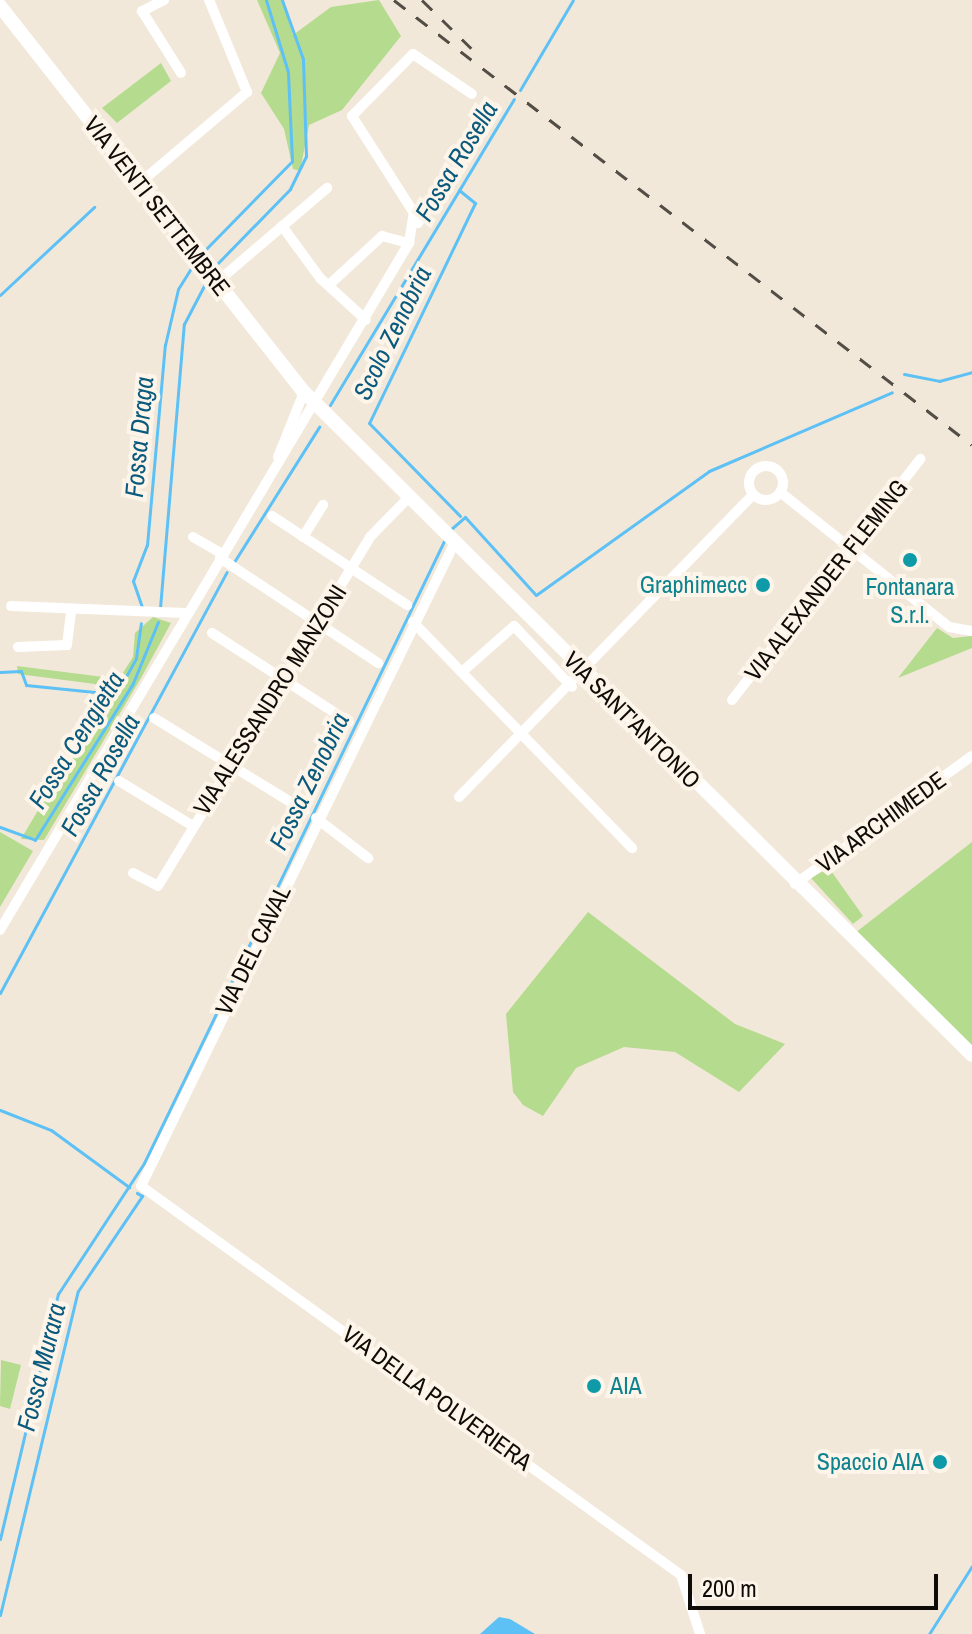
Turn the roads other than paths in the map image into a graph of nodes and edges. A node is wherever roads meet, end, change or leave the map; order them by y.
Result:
1 (164, 0) edge
2 (209, 0) edge
3 (0, 6) edge
4 (181, 73) dead end
5 (472, 94) dead end
6 (454, 172) dead end
7 (142, 181) junction
8 (327, 188) dead end
9 (418, 223) junction
10 (282, 226) junction
11 (409, 243) junction
12 (217, 282) junction
13 (330, 284) junction
14 (366, 320) junction
15 (304, 392) junction
16 (316, 404) junction
17 (920, 459) dead end
18 (278, 460) junction
19 (780, 492) junction
20 (753, 495) junction
21 (409, 497) junction
22 (323, 505) dead end
23 (272, 516) dead end
24 (193, 537) dead end
25 (303, 537) junction
26 (454, 544) junction
27 (850, 550) junction
28 (221, 556) junction
29 (350, 569) junction
30 (407, 605) dead end
31 (11, 606) dead end
32 (71, 611) junction
33 (185, 613) junction
34 (413, 622) junction
35 (318, 623) junction
36 (972, 631) edge
37 (212, 633) dead end
38 (18, 647) dead end
39 (378, 663) dead end
40 (463, 671) junction
41 (585, 674) junction
42 (284, 680) junction
43 (572, 687) junction
44 (732, 700) dead end
45 (154, 718) dead end
46 (349, 722) dead end
47 (522, 735) junction
48 (970, 761) edge
49 (231, 764) junction
50 (119, 781) dead end
51 (459, 797) dead end
52 (305, 811) dead end
53 (316, 818) junction
54 (193, 826) junction
55 (632, 848) dead end
56 (368, 858) dead end
57 (133, 873) dead end
58 (795, 884) junction
59 (0, 930) edge
60 (947, 1036) junction
61 (972, 1055) edge
62 (972, 1065) edge
63 (141, 1186) joint
64 (700, 1634) edge

1 - 4 street
2 - 7 street
3 - 7 main road, VIA VENTI SETTEMBRE
5 - 9 street
6 - 9 street
7 - 12 main road, VIA VENTI SETTEMBRE
8 - 10 street
9 - 11 street
10 - 12 street
10 - 13 street
11 - 13 street
11 - 14 street
12 - 15 main road, VIA VENTI SETTEMBRE
13 - 14 street
14 - 16 street
15 - 16 main road, VIA VENTI SETTEMBRE
15 - 18 street
16 - 18 street
16 - 21 main road, VIA SANT'ANTONIO
17 - 27 street, VIA ALEXANDER FLEMING
18 - 28 street
19 - 20 street
19 - 20 street
19 - 27 street
20 - 41 street
21 - 26 main road, VIA SANT'ANTONIO
21 - 29 street, VIA ALESSANDRO MANZONI
22 - 25 street
23 - 25 street
24 - 28 street
25 - 29 street
26 - 34 street, VIA DEL CAVAL
26 - 41 main road, VIA SANT'ANTONIO
27 - 36 street
27 - 44 street, VIA ALEXANDER FLEMING
28 - 33 street
28 - 35 street
29 - 30 street
29 - 35 street, VIA ALESSANDRO MANZONI
31 - 32 street
32 - 33 street
32 - 38 street
33 - 59 street
34 - 40 street
34 - 53 street, VIA DEL CAVAL
35 - 39 street
35 - 42 street, VIA ALESSANDRO MANZONI
37 - 42 street
40 - 43 street
40 - 47 street
41 - 43 street
41 - 58 main road, VIA SANT'ANTONIO
42 - 46 street
42 - 49 street, VIA ALESSANDRO MANZONI
43 - 47 street
45 - 49 street
47 - 51 street
47 - 55 street
48 - 58 street, VIA ARCHIMEDE
49 - 52 street
49 - 54 street, VIA ALESSANDRO MANZONI
50 - 54 street
53 - 56 street
53 - 63 street, VIA DEL CAVAL
54 - 57 street, VIA ALESSANDRO MANZONI
58 - 60 main road, VIA SANT'ANTONIO
60 - 61 main road, VIA SANT'ANTONIO
60 - 62 main road, VIA SANT'ANTONIO
63 - 64 street, VIA DELLA POLVERIERA

